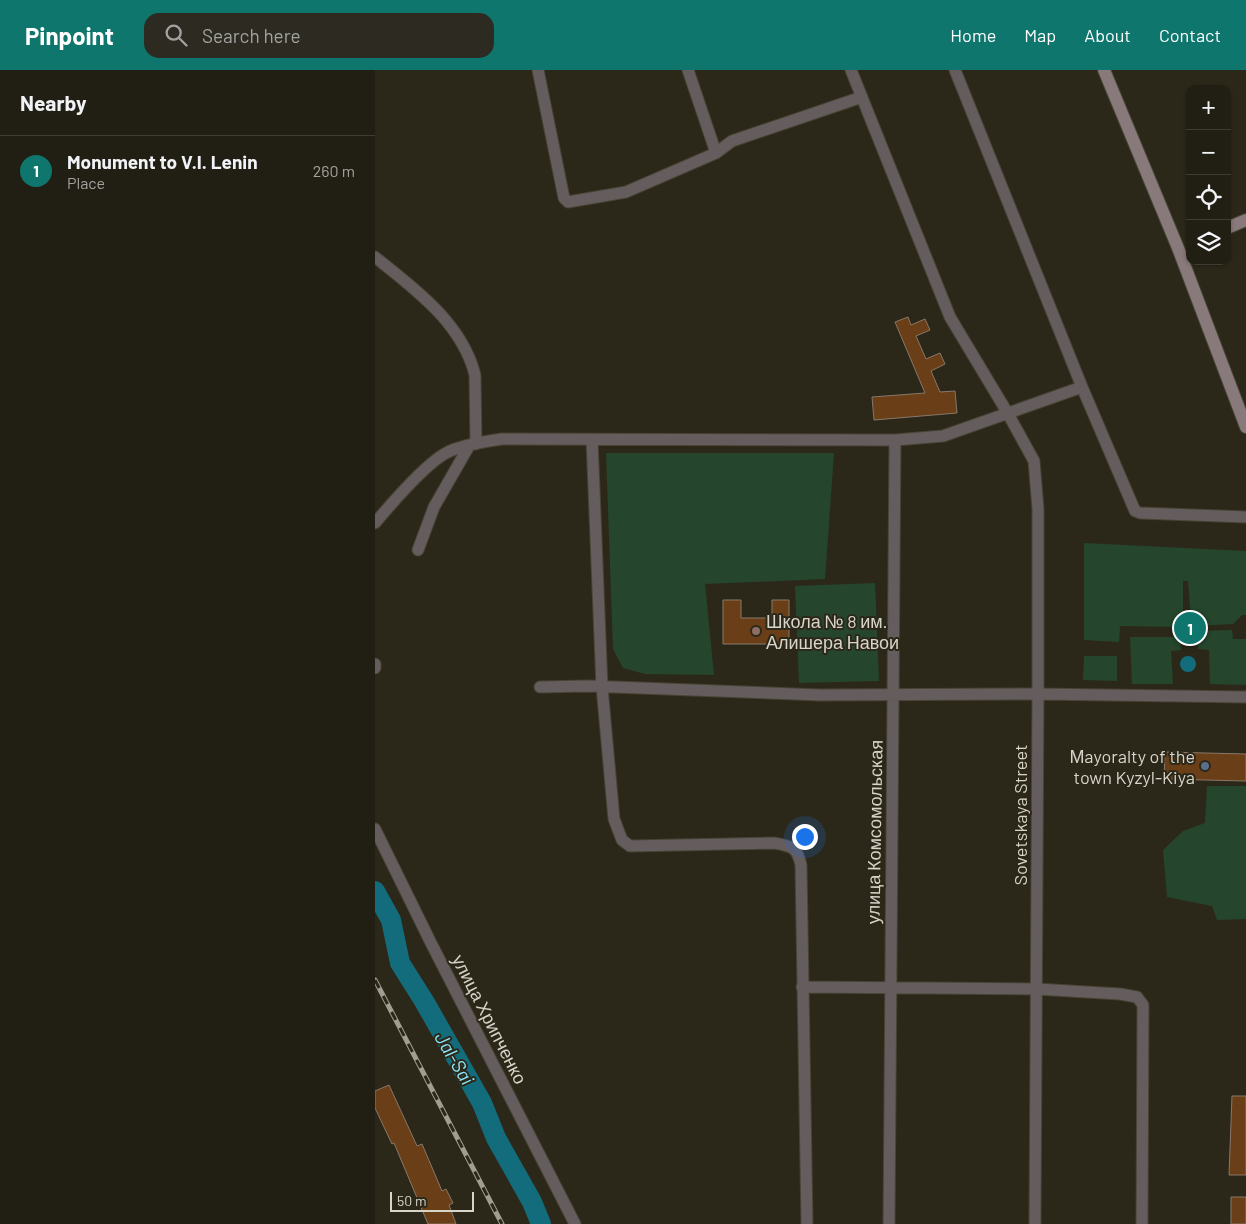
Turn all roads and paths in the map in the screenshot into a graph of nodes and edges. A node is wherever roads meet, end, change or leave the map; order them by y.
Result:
1 (538, 70) edge
2 (688, 70) edge
3 (851, 70) edge
4 (955, 70) edge
5 (1105, 70) edge
6 (862, 97) junction
7 (716, 153) junction
8 (1246, 220) edge
9 (1231, 226) edge
10 (1184, 245) edge
11 (375, 257) edge
12 (1082, 387) junction
13 (1007, 412) junction
14 (1246, 427) edge
15 (592, 440) junction
16 (895, 440) junction
17 (472, 445) junction
18 (1246, 517) edge
19 (375, 523) edge
20 (418, 550) dead end
21 (375, 664) edge
22 (375, 668) edge
23 (540, 687) dead end
24 (602, 687) junction
25 (892, 694) junction
26 (1038, 694) junction
27 (1246, 697) edge
28 (375, 829) edge
29 (802, 987) junction
30 (890, 987) junction
31 (1036, 989) junction
32 (575, 1224) edge
33 (807, 1224) edge
34 (889, 1224) edge
35 (1035, 1224) edge
36 (1142, 1224) edge

1 - 7 street
2 - 7 street
3 - 6 street, Sovetskaya Street
4 - 12 street
5 - 10 main road
6 - 7 street
6 - 13 street, Sovetskaya Street
8 - 9 main road
10 - 14 main road
11 - 17 street
12 - 13 street
12 - 18 street
13 - 16 street
13 - 26 street, Sovetskaya Street
15 - 16 street
15 - 17 street
15 - 24 street
16 - 25 street, улица Комсомольская
17 - 19 street
17 - 20 street
21 - 22 street
23 - 24 street
24 - 25 street
24 - 29 street
25 - 26 street
25 - 30 street, улица Комсомольская
26 - 27 street
26 - 31 street, Sovetskaya Street
28 - 32 street, улица Хрипченко
29 - 30 street
29 - 33 street
30 - 31 street
30 - 34 street, улица Комсомольская
31 - 35 street, Sovetskaya Street
31 - 36 street

